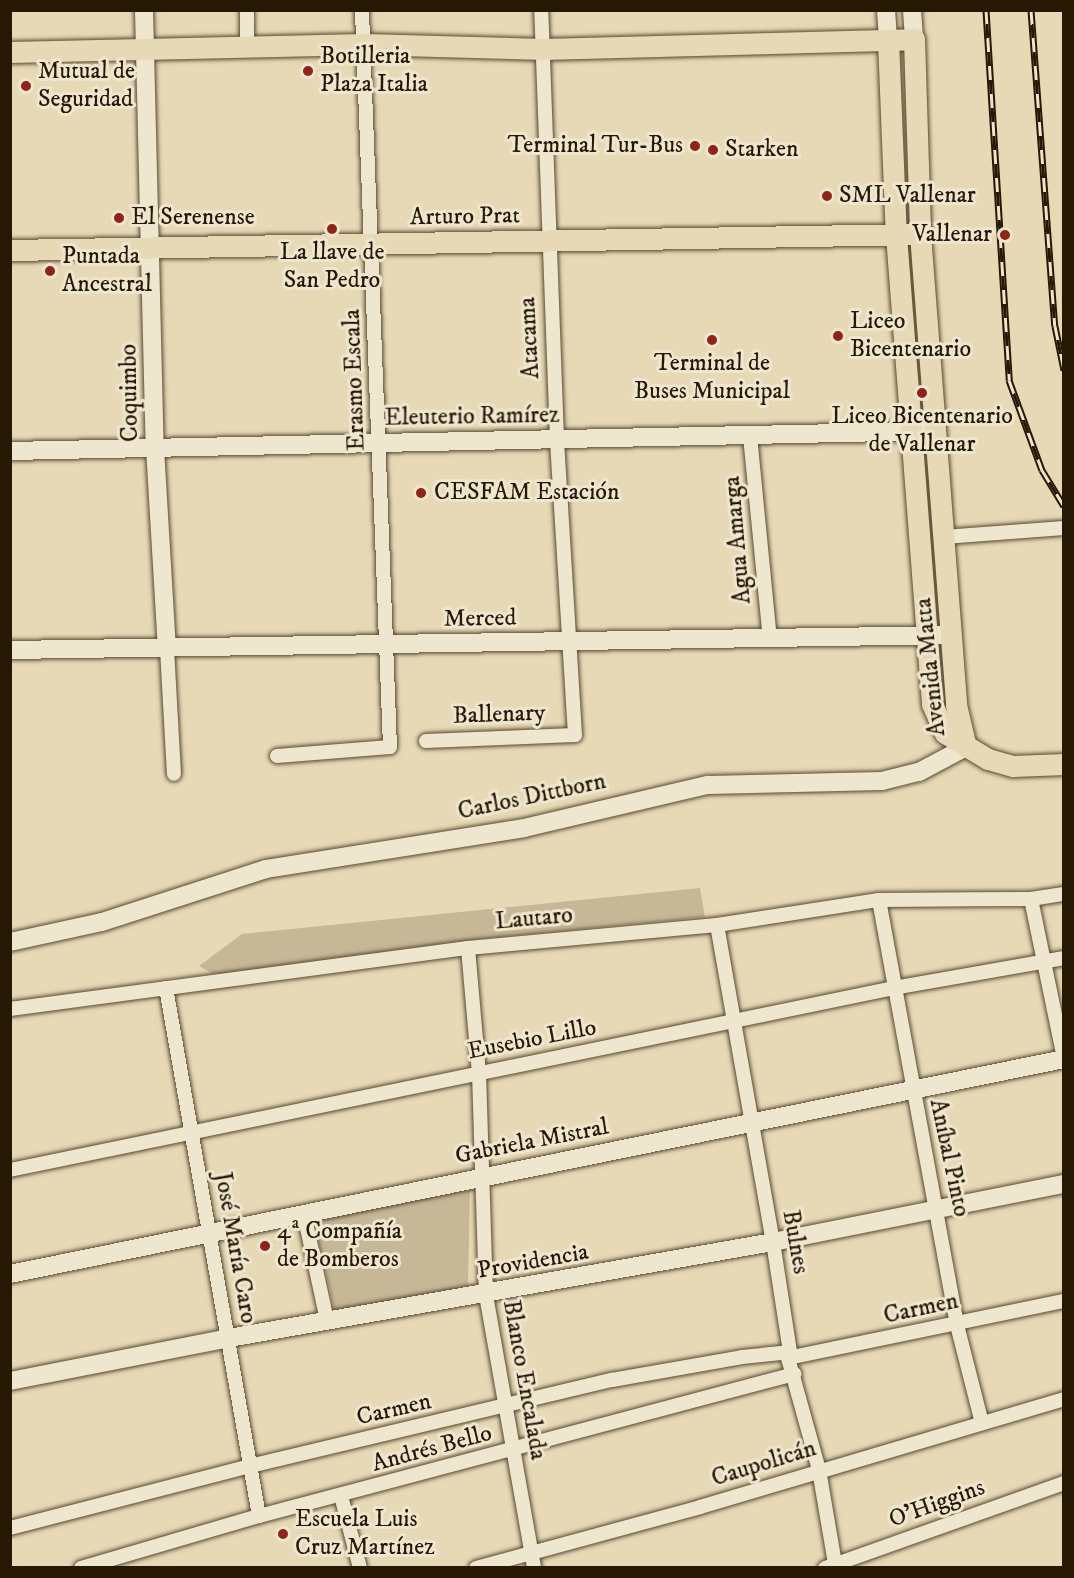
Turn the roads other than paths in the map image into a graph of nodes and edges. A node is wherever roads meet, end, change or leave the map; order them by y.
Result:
1 (144, 10) edge
2 (247, 10) edge
3 (362, 10) edge
4 (541, 10) edge
5 (886, 10) edge
6 (912, 10) edge
7 (914, 39) junction
8 (888, 40) junction
9 (364, 44) junction
10 (247, 47) junction
11 (145, 49) junction
12 (543, 49) junction
13 (10, 52) edge
14 (920, 234) junction
15 (896, 235) junction
16 (548, 241) junction
17 (372, 243) junction
18 (150, 248) junction
19 (10, 250) edge
20 (935, 431) junction
21 (911, 433) junction
22 (750, 436) junction
23 (557, 440) junction
24 (380, 443) junction
25 (155, 448) junction
26 (10, 451) edge
27 (1064, 528) edge
28 (944, 537) junction
29 (925, 635) junction
30 (951, 635) junction
31 (770, 639) junction
32 (567, 642) junction
33 (388, 644) junction
34 (167, 649) junction
35 (10, 650) edge
36 (575, 735) joint
37 (426, 741) dead end
38 (966, 747) junction
39 (277, 756) dead end
40 (1064, 764) edge
41 (174, 774) dead end
42 (1064, 894) edge
43 (1031, 899) junction
44 (879, 900) junction
45 (717, 925) junction
46 (10, 942) edge
47 (468, 948) junction
48 (1064, 958) edge
49 (1046, 961) junction
50 (166, 988) junction
51 (894, 988) junction
52 (10, 1009) edge
53 (735, 1023) junction
54 (1064, 1059) edge
55 (479, 1073) junction
56 (912, 1092) junction
57 (751, 1124) junction
58 (192, 1133) junction
59 (10, 1170) edge
60 (480, 1176) junction
61 (1064, 1184) edge
62 (938, 1206) junction
63 (304, 1214) junction
64 (208, 1232) junction
65 (773, 1242) junction
66 (10, 1274) edge
67 (486, 1295) junction
68 (1064, 1301) edge
69 (327, 1320) junction
70 (957, 1325) junction
71 (229, 1338) junction
72 (789, 1355) junction
73 (794, 1374) junction
74 (10, 1381) edge
75 (1064, 1399) edge
76 (507, 1408) junction
77 (982, 1423) junction
78 (515, 1450) junction
79 (250, 1466) junction
80 (819, 1470) junction
81 (1064, 1483) edge
82 (341, 1496) junction
83 (259, 1516) junction
84 (10, 1527) edge
85 (531, 1552) junction
86 (830, 1566) edge
87 (81, 1568) edge
88 (360, 1568) edge
89 (476, 1568) edge
90 (534, 1568) edge

1 - 11 main road, Coquimbo
2 - 10 street
3 - 9 street, Erasmo Escala
4 - 12 street, Atacama
5 - 8 main road, Avenida Matta
6 - 7 main road, Avenida Matta
7 - 8 main road
7 - 14 main road, Avenida Matta
8 - 12 main road
8 - 15 main road, Avenida Matta
9 - 10 main road
9 - 12 main road
9 - 17 street, Erasmo Escala
10 - 11 main road
11 - 13 main road
11 - 18 main road, Coquimbo
12 - 16 street, Atacama
14 - 15 main road, Arturo Prat
14 - 20 main road, Avenida Matta
15 - 16 main road, Arturo Prat
15 - 21 main road, Avenida Matta
16 - 17 main road, Arturo Prat
16 - 23 street, Atacama
17 - 18 main road, Arturo Prat
17 - 24 street, Erasmo Escala
18 - 19 main road, Arturo Prat
18 - 25 main road, Coquimbo
20 - 21 main road, Eleuterio Ramírez
20 - 28 main road, Avenida Matta
21 - 22 main road, Eleuterio Ramírez
21 - 29 main road, Avenida Matta
22 - 23 main road, Eleuterio Ramírez
22 - 31 street, Agua Amarga
23 - 24 main road, Eleuterio Ramírez
23 - 32 street, Atacama
24 - 25 main road, Eleuterio Ramírez
24 - 33 street, Erasmo Escala
25 - 26 main road, Eleuterio Ramírez
25 - 34 main road, Coquimbo
27 - 28 street
28 - 30 main road, Avenida Matta
29 - 30 main road, Merced
29 - 31 main road, Merced
29 - 38 main road, Avenida Matta
30 - 38 main road, Avenida Matta
31 - 32 main road, Merced
32 - 33 main road, Merced
32 - 36 street, Atacama
33 - 34 main road, Merced
33 - 39 street, Erasmo Escala
34 - 35 main road, Merced
34 - 41 street, Coquimbo
36 - 37 street, Ballenary
38 - 40 main road
38 - 46 main road, Carlos Dittborn
42 - 43 street, Lautaro
43 - 44 street, Lautaro
43 - 49 street
44 - 45 street, Lautaro
44 - 51 street, Aníbal Pinto
45 - 47 street, Lautaro
45 - 53 street, Bulnes
47 - 50 street, Lautaro
47 - 55 street, Blanco Encalada
48 - 49 street, Eusebio Lillo
49 - 51 street, Eusebio Lillo
49 - 54 street
50 - 52 street, Lautaro
50 - 58 street, José María Caro
51 - 53 street, Eusebio Lillo
51 - 56 street, Aníbal Pinto
53 - 55 street, Eusebio Lillo
53 - 57 street, Bulnes
54 - 56 main road, Gabriela Mistral
55 - 58 street, Eusebio Lillo
55 - 60 street, Blanco Encalada
56 - 57 main road, Gabriela Mistral
56 - 62 street, Aníbal Pinto
57 - 60 main road, Gabriela Mistral
57 - 65 street, Bulnes
58 - 59 street, Eusebio Lillo
58 - 64 street, José María Caro
60 - 63 main road, Gabriela Mistral
60 - 67 street, Blanco Encalada
61 - 62 main road, Providencia
62 - 65 main road, Providencia
62 - 70 street, Aníbal Pinto
63 - 64 main road, Gabriela Mistral
63 - 69 street
64 - 66 main road, Gabriela Mistral
64 - 71 street, José María Caro
65 - 67 main road, Providencia
65 - 72 street, Bulnes
67 - 69 main road, Providencia
67 - 76 street, Blanco Encalada
68 - 70 street, Carmen
69 - 71 main road, Providencia
70 - 72 street, Carmen
70 - 77 street, Aníbal Pinto
71 - 74 main road, Providencia
71 - 79 street, José María Caro
72 - 73 street, Bulnes
72 - 76 street, Carmen
73 - 78 street, Andrés Bello
73 - 80 street, Bulnes
75 - 77 street, Caupolicán
76 - 78 street, Blanco Encalada
76 - 79 street, Carmen
77 - 80 street, Caupolicán
78 - 82 street, Andrés Bello
78 - 85 street, Blanco Encalada
79 - 83 street, José María Caro
79 - 84 street, Carmen
80 - 85 street, Caupolicán
80 - 86 street, Bulnes
81 - 86 street, O'Higgins
82 - 83 street, Andrés Bello
82 - 88 street
83 - 87 street, Andrés Bello
85 - 89 street, Caupolicán
85 - 90 street, Blanco Encalada

